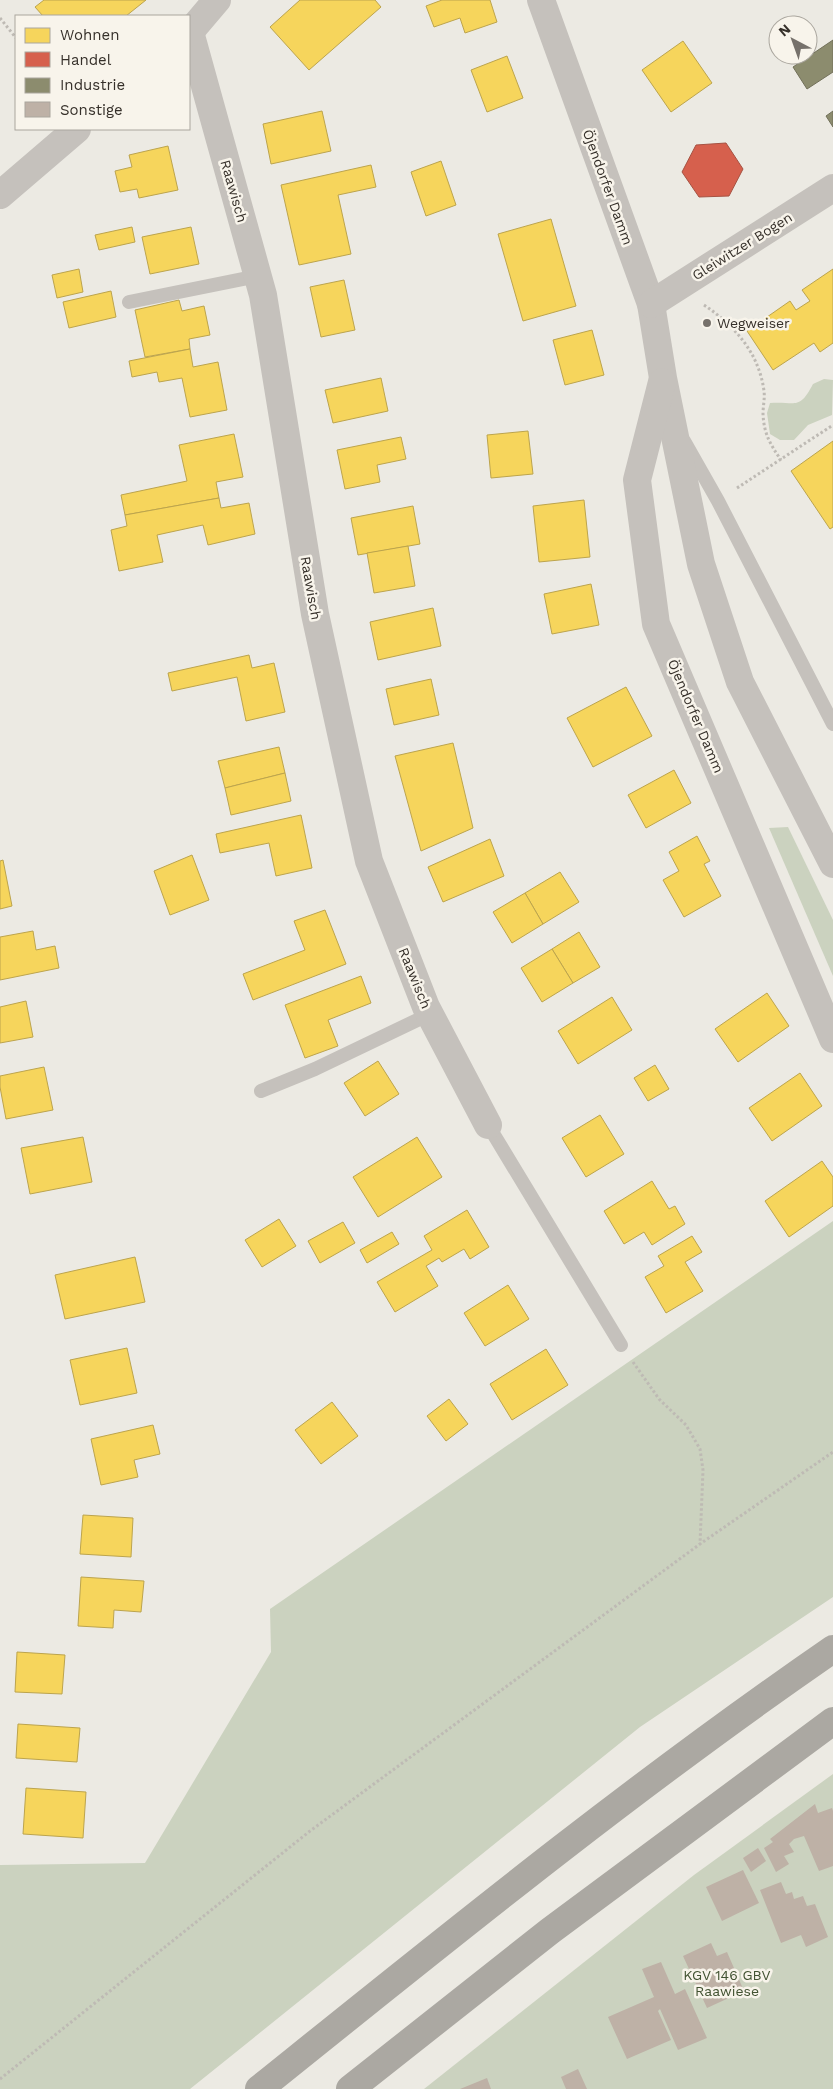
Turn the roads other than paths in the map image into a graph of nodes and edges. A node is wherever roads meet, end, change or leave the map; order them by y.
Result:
1 (217, 0) edge
2 (541, 0) edge
3 (190, 31) edge
4 (190, 36) edge
5 (76, 130) edge
6 (833, 188) edge
7 (0, 195) edge
8 (258, 276) junction
9 (129, 302) dead end
10 (651, 304) junction
11 (663, 378) junction
12 (674, 423) junction
13 (833, 724) edge
14 (833, 864) edge
15 (430, 1014) junction
16 (833, 1039) edge
17 (261, 1092) dead end
18 (488, 1125) joint
19 (621, 1345) road end
20 (833, 1649) edge
21 (833, 1720) edge
22 (259, 2089) edge
23 (350, 2089) edge

1 - 3 street
2 - 10 street, Öjendorfer Damm
4 - 8 street, Raawisch
5 - 7 street
6 - 10 street, Gleiwitzer Bogen
8 - 9 lane
8 - 15 street, Raawisch
10 - 11 street, Öjendorfer Damm
11 - 12 street, Öjendorfer Damm
11 - 16 street, Öjendorfer Damm
12 - 13 lane
12 - 14 street, Öjendorfer Damm
15 - 17 lane
15 - 18 street, Raawisch
18 - 19 lane
20 - 22 highway
21 - 23 highway

